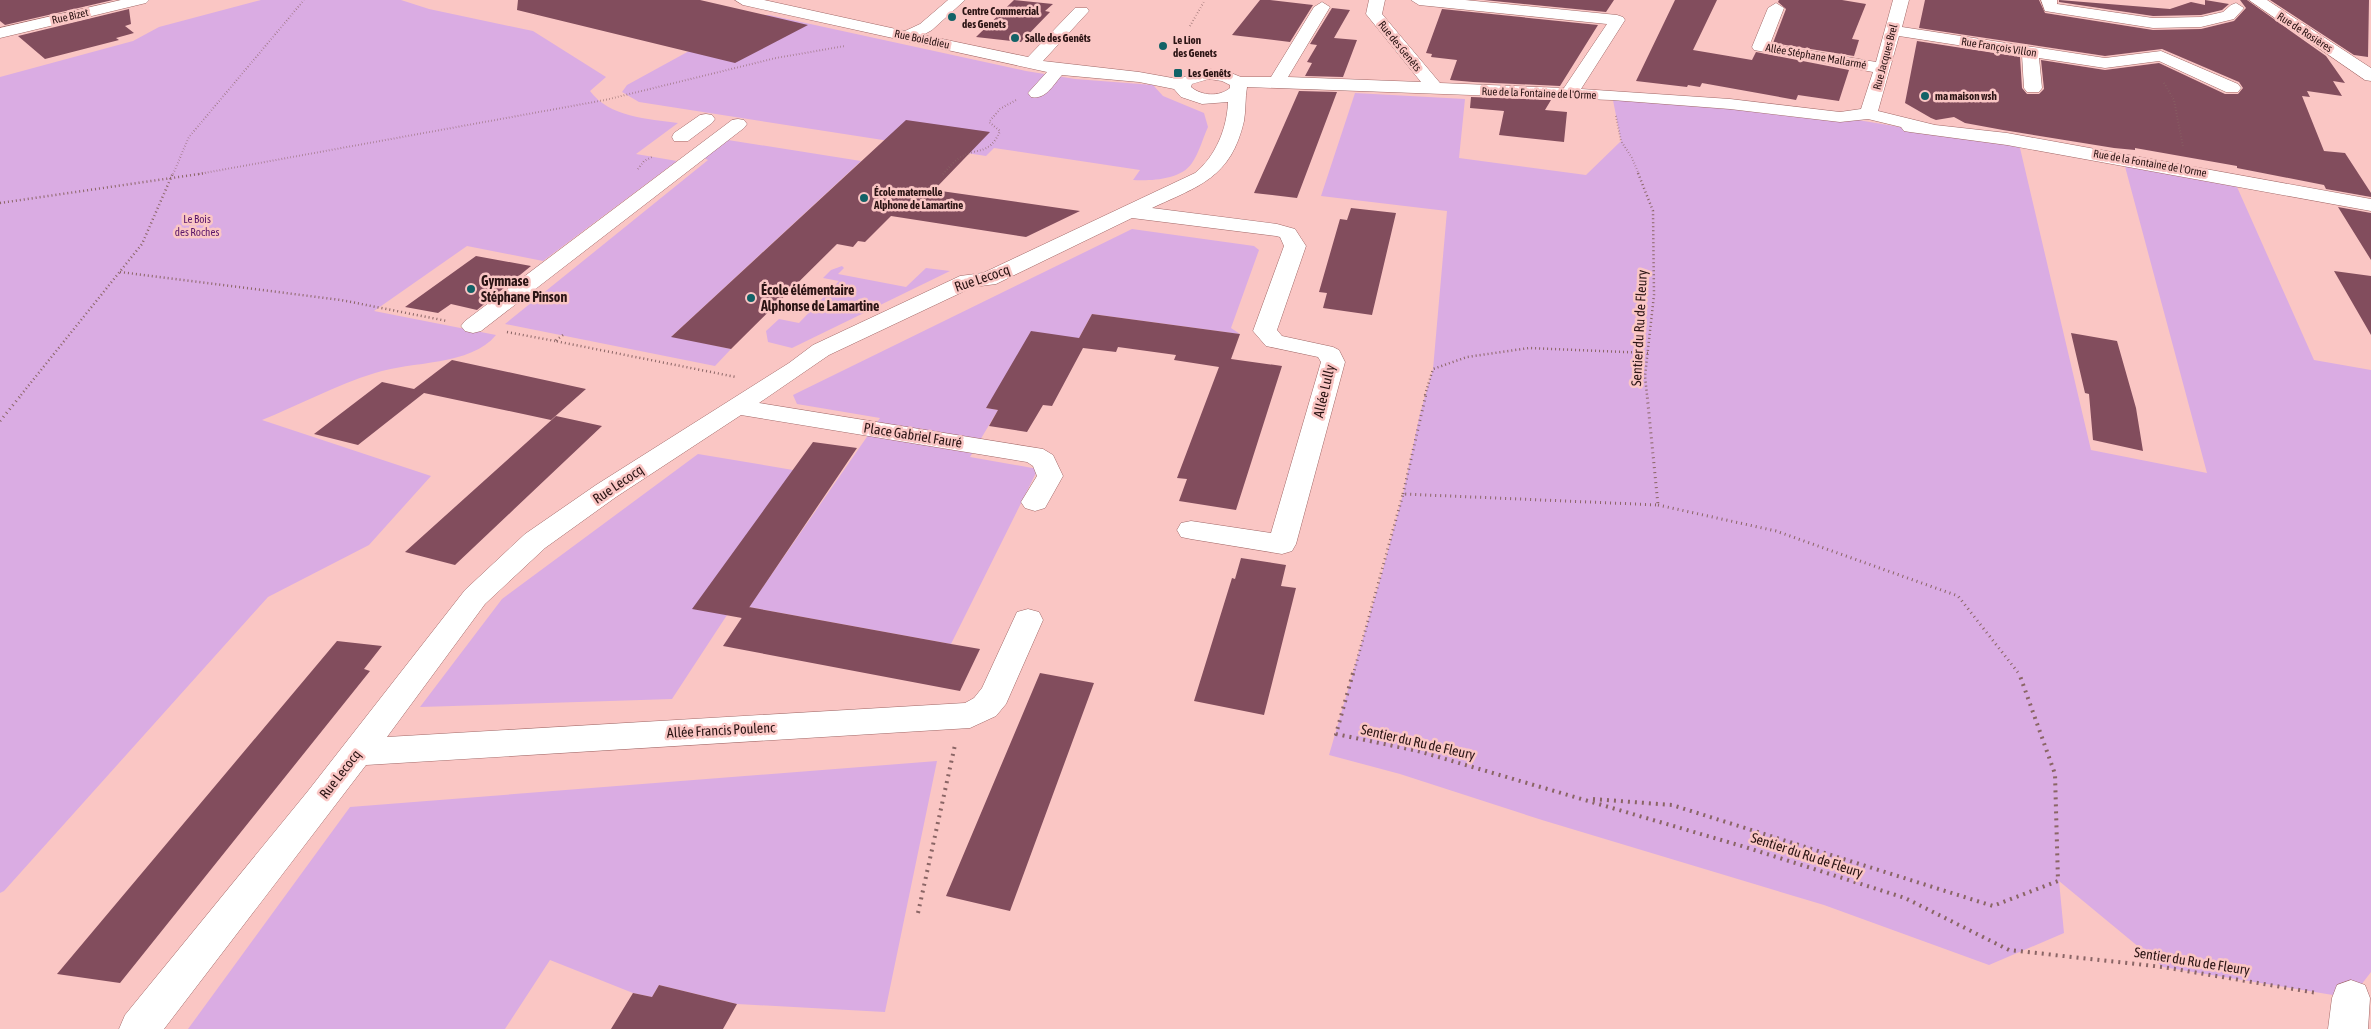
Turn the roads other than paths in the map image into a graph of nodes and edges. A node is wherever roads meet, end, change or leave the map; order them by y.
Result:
1 (66, 0) edge
2 (743, 0) edge
3 (1377, 0) edge
4 (1419, 0) edge
5 (1901, 0) edge
6 (2050, 0) edge
7 (2257, 0) edge
8 (134, 1) edge
9 (769, 2) edge
10 (951, 5) edge
11 (1322, 7) dead end
12 (1776, 8) dead end
13 (2236, 8) dead end
14 (1082, 11) dead end
15 (968, 13) dead end
16 (81, 14) junction
17 (2153, 23) junction
18 (926, 27) junction
19 (949, 30) dead end
20 (1892, 30) junction
21 (0, 33) edge
22 (907, 36) junction
23 (37, 40) dead end
24 (2030, 52) junction
25 (2162, 56) junction
26 (1031, 64) junction
27 (2355, 64) junction
28 (1882, 68) junction
29 (1058, 69) junction
30 (2371, 71) edge
31 (2371, 76) edge
32 (1189, 80) junction
33 (1276, 82) junction
34 (1237, 88) junction
35 (1435, 88) junction
36 (2032, 88) dead end
37 (2232, 88) dead end
38 (1037, 93) road end
39 (1569, 94) junction
40 (1206, 99) junction
41 (1868, 114) junction
42 (1840, 117) junction
43 (706, 119) dead end
44 (1235, 121) junction
45 (738, 124) dead end
46 (1928, 128) junction
47 (681, 137) dead end
48 (2371, 205) edge
49 (1132, 212) junction
50 (963, 264) dead end
51 (998, 274) junction
52 (473, 326) road end
53 (739, 392) junction
54 (1035, 502) dead end
55 (1191, 530) dead end
56 (1028, 620) dead end
57 (358, 752) junction
58 (139, 1029) edge

1 - 16 street
2 - 9 street, Rue Boieldieu
3 - 35 street, Rue des Genêts
4 - 39 street
5 - 20 street, Rue Jacques Brel
6 - 17 street
7 - 27 street, Rue de Rosières
8 - 16 street, Rue Bizet
8 - 23 street
9 - 22 street, Rue Boieldieu
10 - 15 street
10 - 18 street
11 - 33 street
12 - 28 street, Allée Stéphane Mallarmé
13 - 17 street
14 - 26 street
16 - 21 street, Rue Bizet
17 - 25 street
18 - 19 street
18 - 22 street
20 - 24 street, Rue François Villon
20 - 28 street, Rue Jacques Brel
22 - 26 street, Rue Boieldieu
24 - 25 street, Rue François Villon
24 - 36 street
25 - 37 street
26 - 29 street, Rue Boieldieu
27 - 30 street, Rue de Rosières
27 - 31 street, Rue de Rosières
28 - 41 street, Rue Jacques Brel
29 - 32 street, Rue Boieldieu
29 - 38 street
32 - 34 street, Rue Boieldieu
32 - 40 street
33 - 34 street, Rue de la Fontaine de l'Orme
33 - 35 street, Rue de la Fontaine de l'Orme
34 - 40 street
34 - 44 street, Rue Lecocq
35 - 39 street, Rue de la Fontaine de l'Orme
39 - 42 street, Rue de la Fontaine de l'Orme
40 - 44 street
41 - 42 street, Rue de la Fontaine de l'Orme
41 - 46 street, Rue de la Fontaine de l'Orme
42 - 46 street, Rue de la Fontaine de l'Orme
43 - 47 street
44 - 49 street, Rue Lecocq
45 - 52 street
46 - 48 street, Rue de la Fontaine de l'Orme
49 - 51 street, Rue Lecocq
49 - 55 street, Allée Lully
50 - 51 street
51 - 53 street, Rue Lecocq
53 - 54 street, Place Gabriel Fauré
53 - 57 street, Rue Lecocq
56 - 57 street, Allée Francis Poulenc
57 - 58 street, Rue Lecocq

